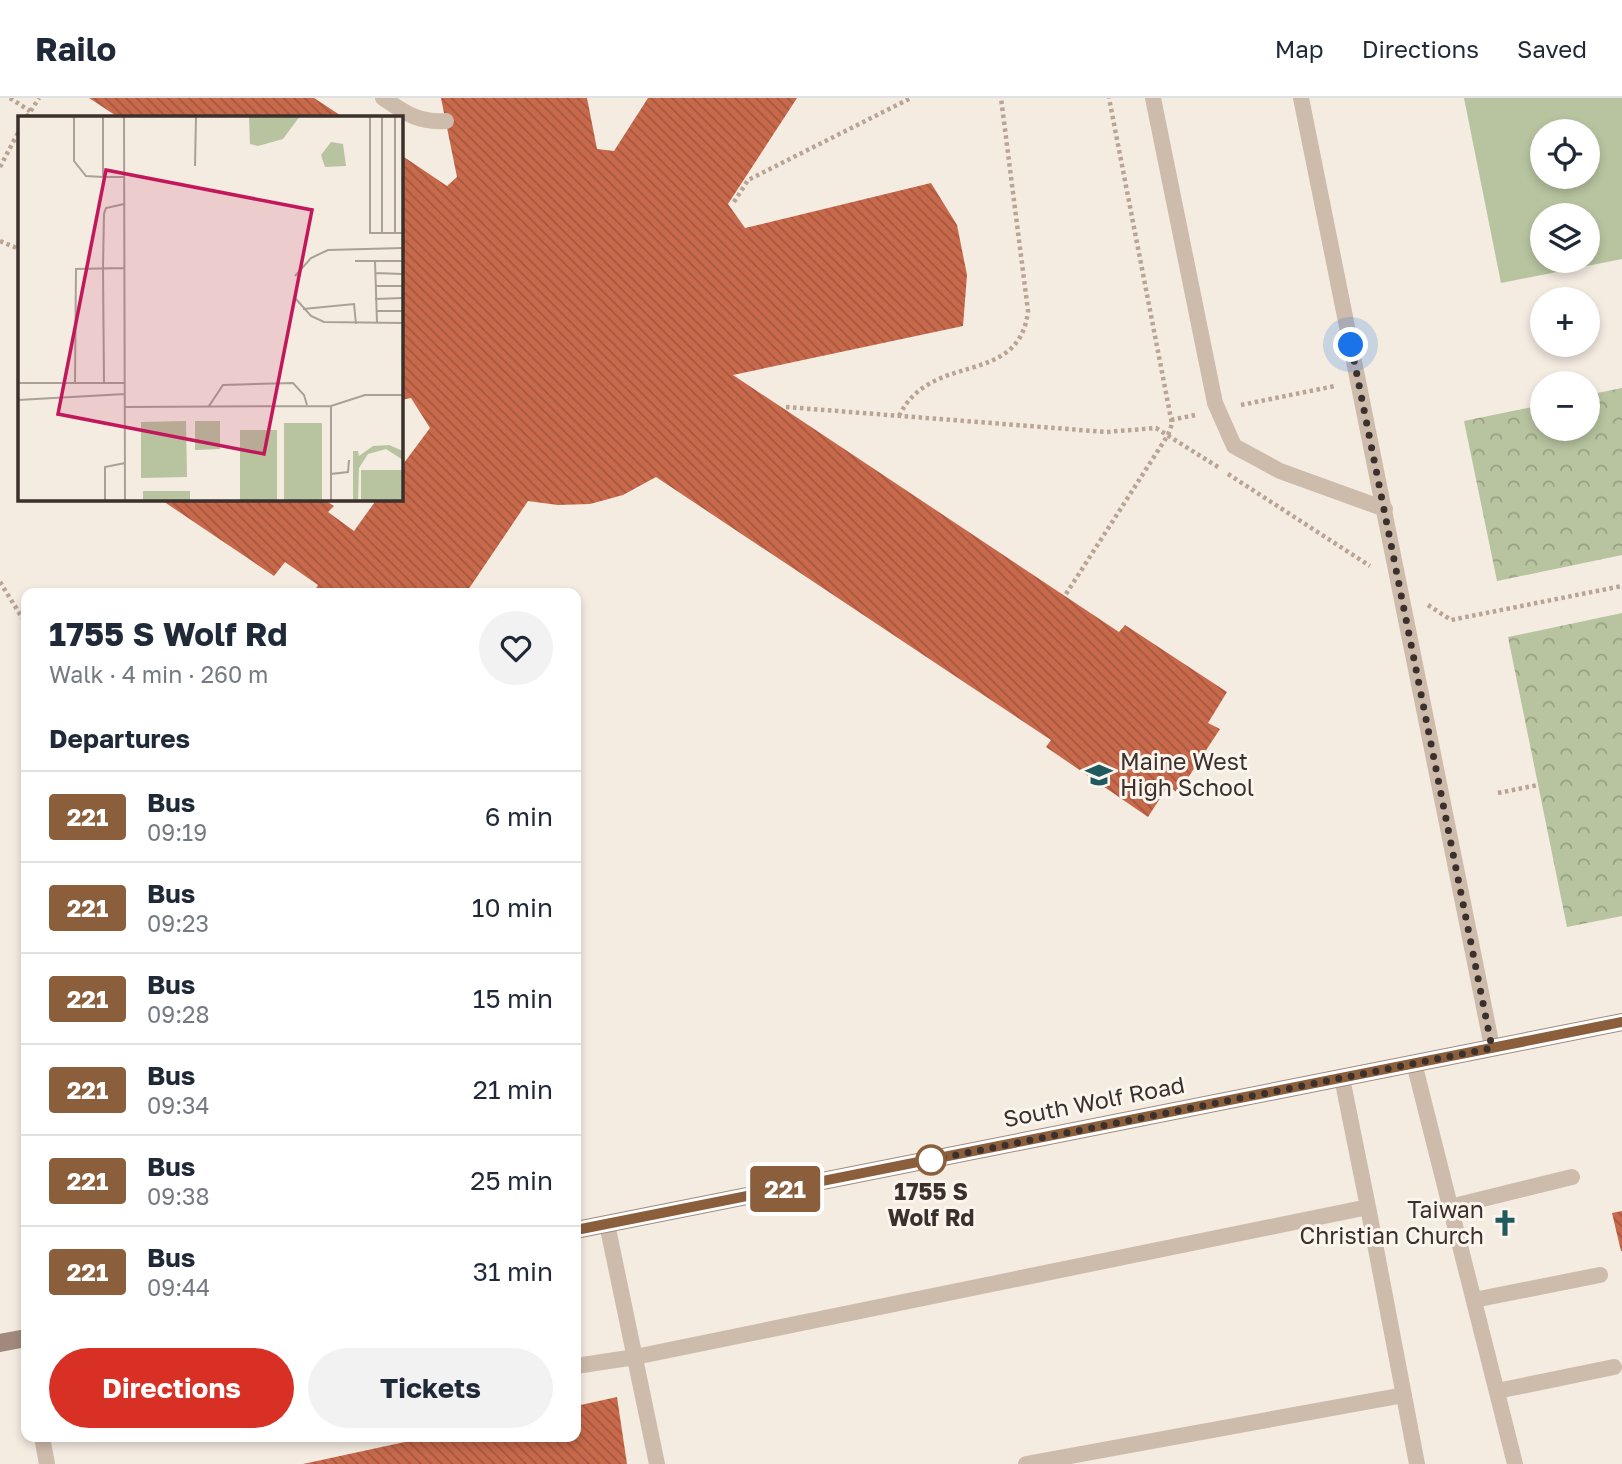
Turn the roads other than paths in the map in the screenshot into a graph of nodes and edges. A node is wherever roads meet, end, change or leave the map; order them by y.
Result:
1 (383, 98) edge
2 (1153, 98) edge
3 (1301, 98) edge
4 (446, 121) dead end
5 (1385, 509) junction
6 (1622, 1022) edge
7 (1492, 1048) junction
8 (1414, 1063) junction
9 (1342, 1077) junction
10 (1572, 1177) dead end
11 (1368, 1207) junction
12 (1450, 1207) junction
13 (607, 1224) junction
14 (581, 1229) edge
15 (1600, 1275) dead end
16 (1474, 1300) junction
17 (21, 1341) edge
18 (0, 1343) edge
19 (635, 1357) junction
20 (581, 1365) edge
21 (1614, 1367) dead end
22 (1497, 1391) junction
23 (1404, 1395) junction
24 (43, 1442) edge
25 (47, 1464) edge
26 (657, 1464) edge
27 (1026, 1464) edge
28 (1417, 1464) edge
29 (1515, 1464) edge

1 - 4 lane
2 - 5 lane
3 - 5 lane
5 - 7 lane
6 - 7 main road, South Wolf Road
7 - 8 main road, South Wolf Road
8 - 9 main road, South Wolf Road
8 - 12 lane
9 - 11 lane
9 - 13 main road, South Wolf Road
10 - 12 lane
11 - 19 lane
11 - 23 lane
12 - 16 lane
13 - 14 main road, South Wolf Road
13 - 19 lane
15 - 16 lane
16 - 22 lane
17 - 18 main road
19 - 20 lane
19 - 26 lane
21 - 22 lane
22 - 29 lane
23 - 27 lane
23 - 28 lane
24 - 25 lane

